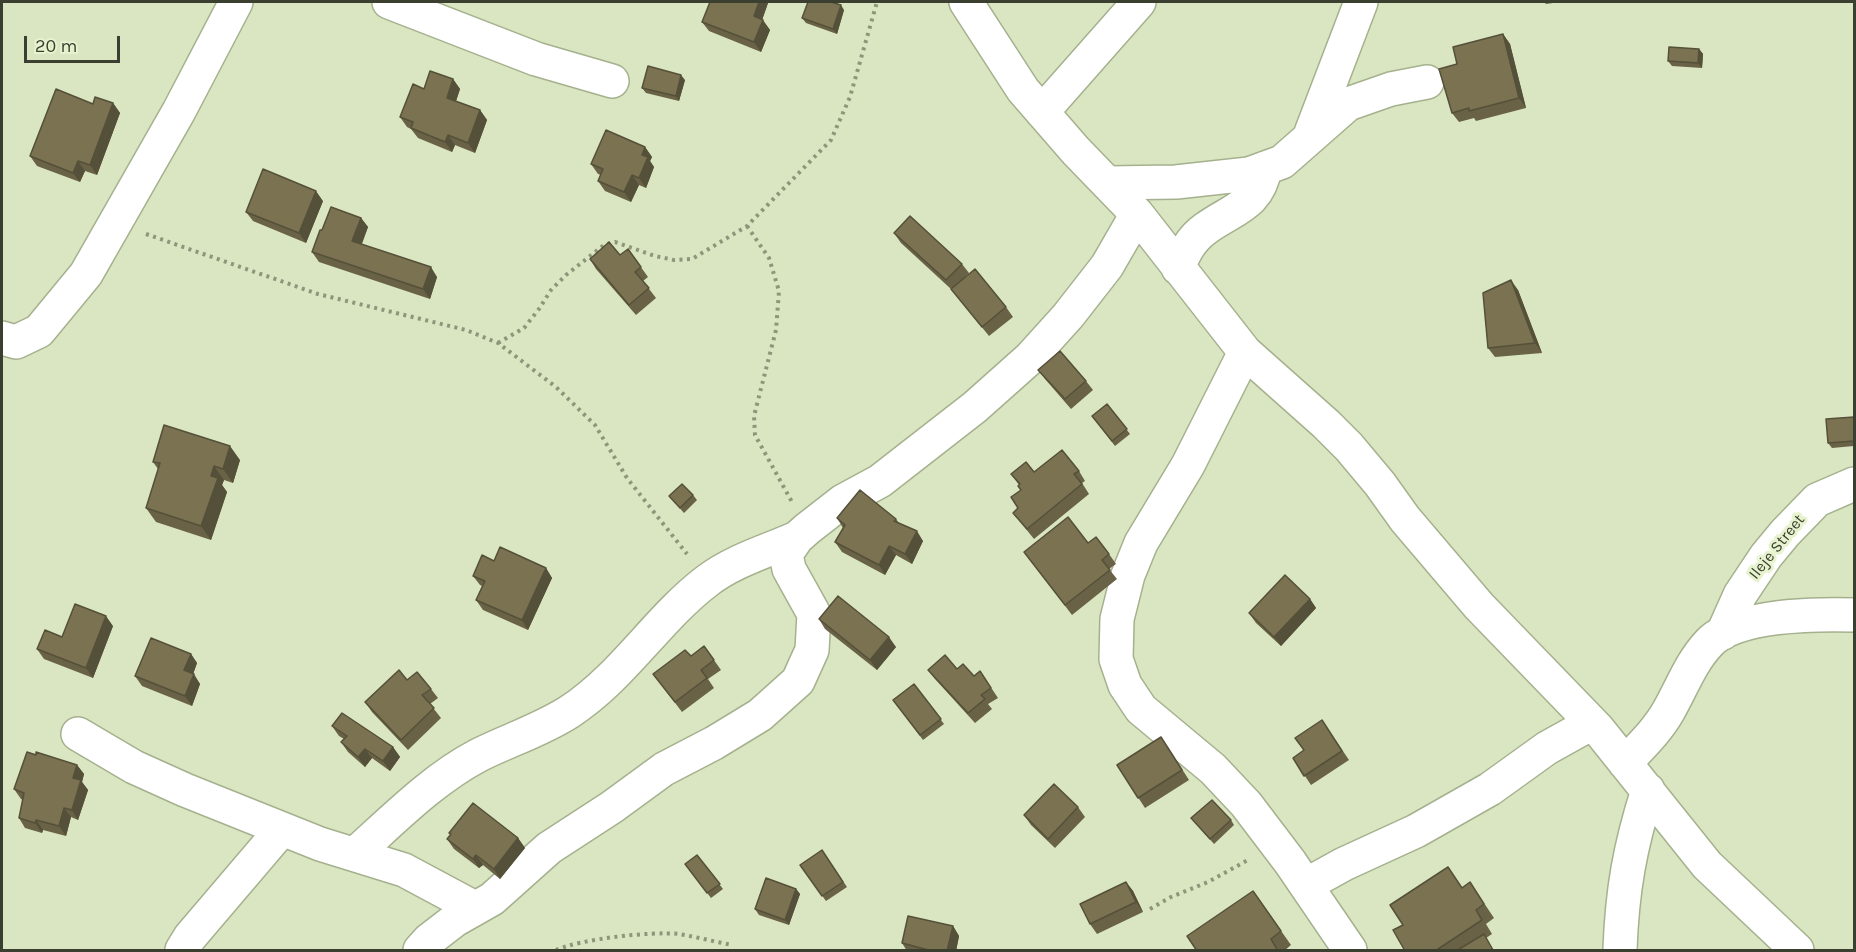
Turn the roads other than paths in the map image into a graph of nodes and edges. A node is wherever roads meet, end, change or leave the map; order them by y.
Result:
1 (236, 2) edge
2 (389, 2) edge
3 (966, 2) edge
4 (1139, 2) edge
5 (1361, 2) edge
6 (612, 81) dead end
7 (1427, 82) dead end
8 (1042, 112) junction
9 (1308, 140) junction
10 (1265, 168) junction
11 (1107, 183) junction
12 (1137, 214) junction
13 (1178, 268) junction
14 (2, 338) edge
15 (1245, 352) junction
16 (1854, 484) edge
17 (802, 534) junction
18 (1854, 615) edge
19 (1723, 633) junction
20 (1592, 723) junction
21 (78, 734) dead end
22 (1625, 763) junction
23 (1648, 790) junction
24 (282, 829) junction
25 (355, 854) junction
26 (1306, 885) junction
27 (475, 908) junction
28 (182, 951) edge
29 (420, 951) edge
30 (1350, 951) edge
31 (1620, 951) edge
32 (1797, 951) edge

1 - 14 street
2 - 6 street
3 - 8 street
4 - 8 street
5 - 9 street
7 - 9 street
8 - 11 street
9 - 10 street
10 - 11 street
10 - 13 street
11 - 12 street
12 - 13 street
12 - 17 street
13 - 15 street
15 - 20 street
15 - 26 street
16 - 19 street, Ileje Street
17 - 25 street
17 - 27 street
18 - 19 street
19 - 22 street
20 - 22 street
20 - 26 street
21 - 24 street
22 - 23 street
23 - 31 street
23 - 32 street
24 - 25 street
24 - 28 street
25 - 27 street
26 - 30 street
27 - 29 street

